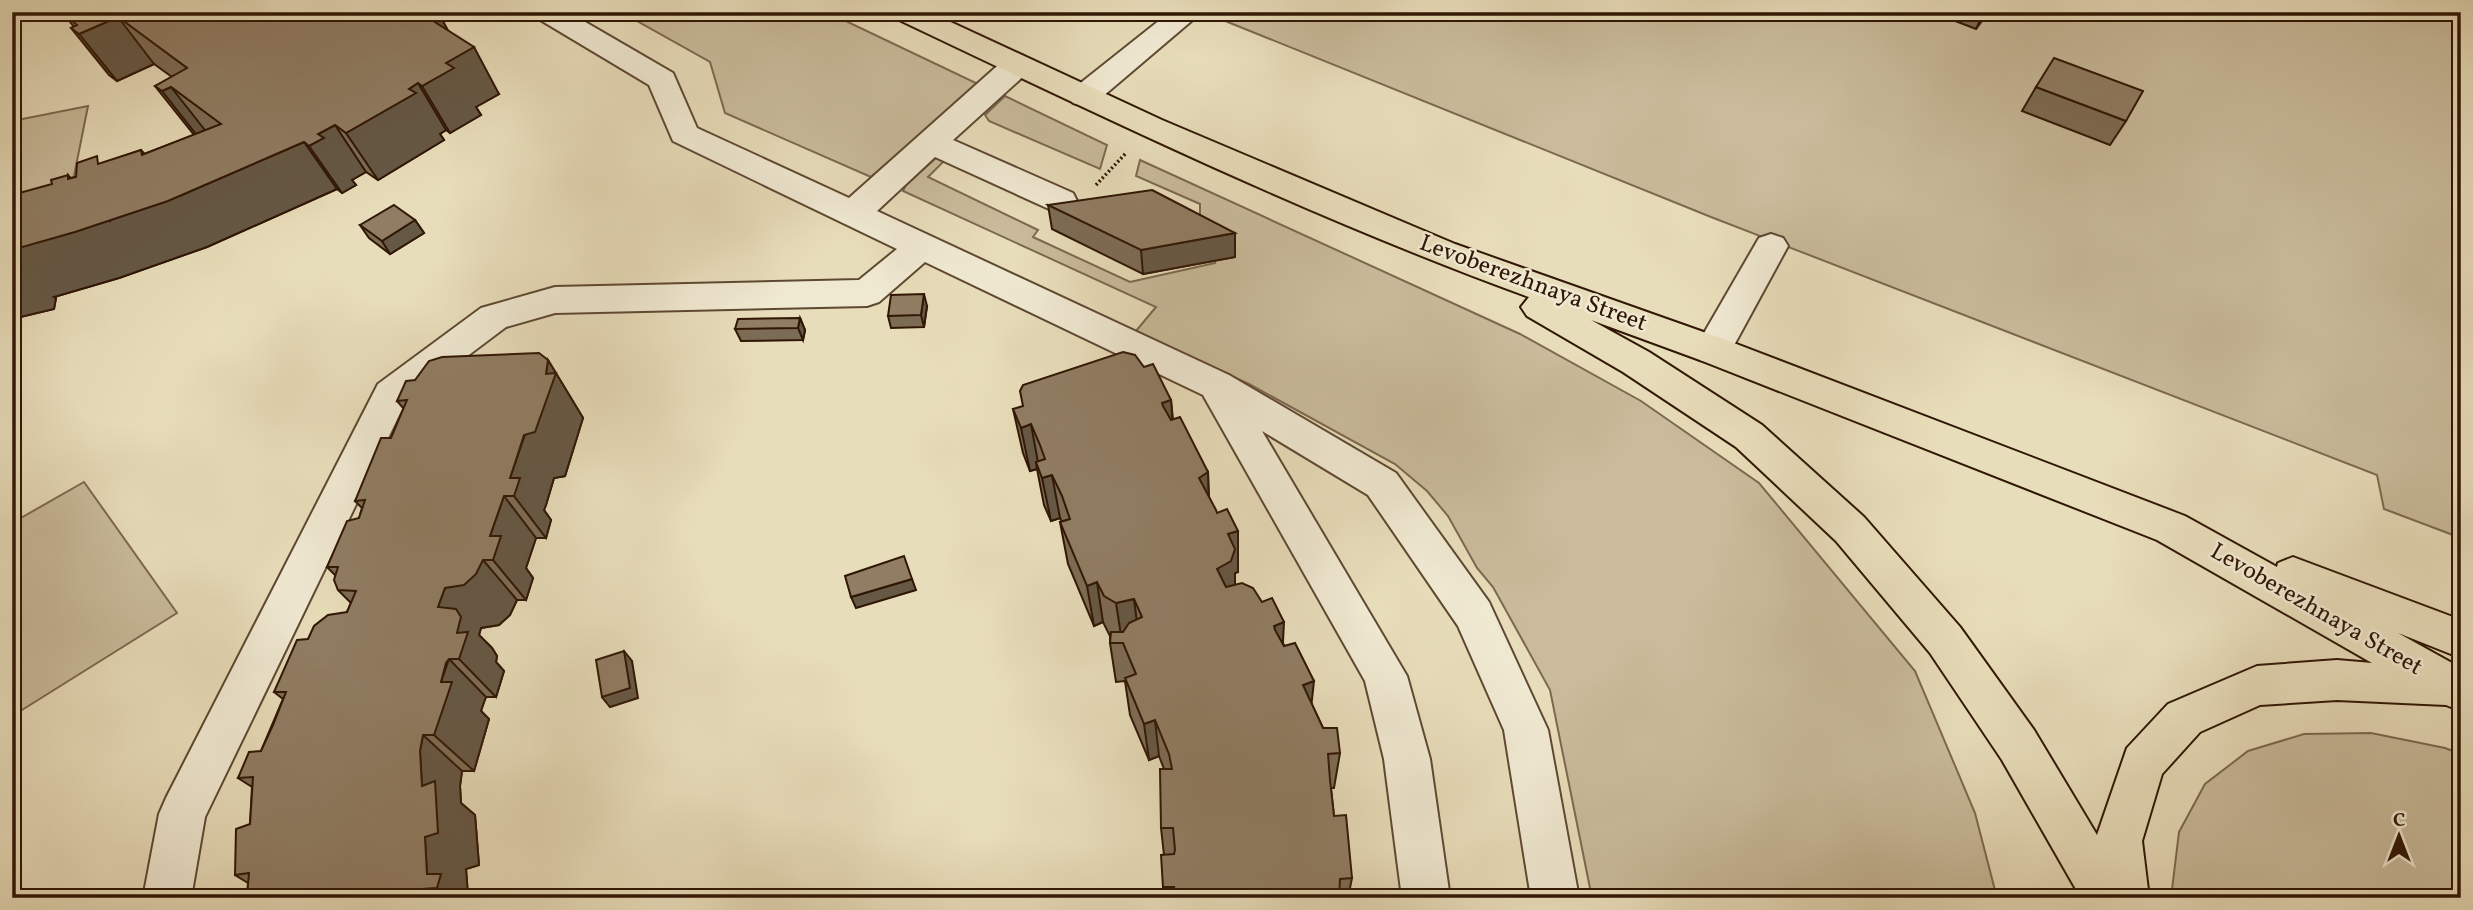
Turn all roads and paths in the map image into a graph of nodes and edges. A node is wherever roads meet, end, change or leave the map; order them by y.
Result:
1 (547, 12) edge
2 (905, 12) edge
3 (1188, 12) edge
4 (1016, 65) junction
5 (1084, 96) junction
6 (931, 143) junction
7 (1061, 201) edge
8 (854, 213) junction
9 (1771, 246) dead end
10 (920, 247) junction
11 (1443, 253) junction
12 (1713, 350) junction
13 (1216, 385) junction
14 (2171, 528) junction
15 (2461, 639) edge
16 (2456, 689) edge
17 (167, 898) edge
18 (1426, 898) edge
19 (1555, 898) edge
20 (2108, 898) edge
21 (2125, 898) edge

1 - 8 street
2 - 4 main road, Levoberezhnaya Street
3 - 5 street
4 - 5 main road, Levoberezhnaya Street
4 - 6 street
5 - 11 main road, Levoberezhnaya Street
6 - 7 street
6 - 8 street
8 - 10 street
9 - 12 street
10 - 13 street
10 - 17 street
11 - 12 main road, Levoberezhnaya Street
11 - 20 main road
12 - 14 main road, Levoberezhnaya Street
13 - 18 street
13 - 19 street
14 - 15 main road, Levoberezhnaya Street
14 - 16 main road, Levoberezhnaya Street
16 - 21 main road

